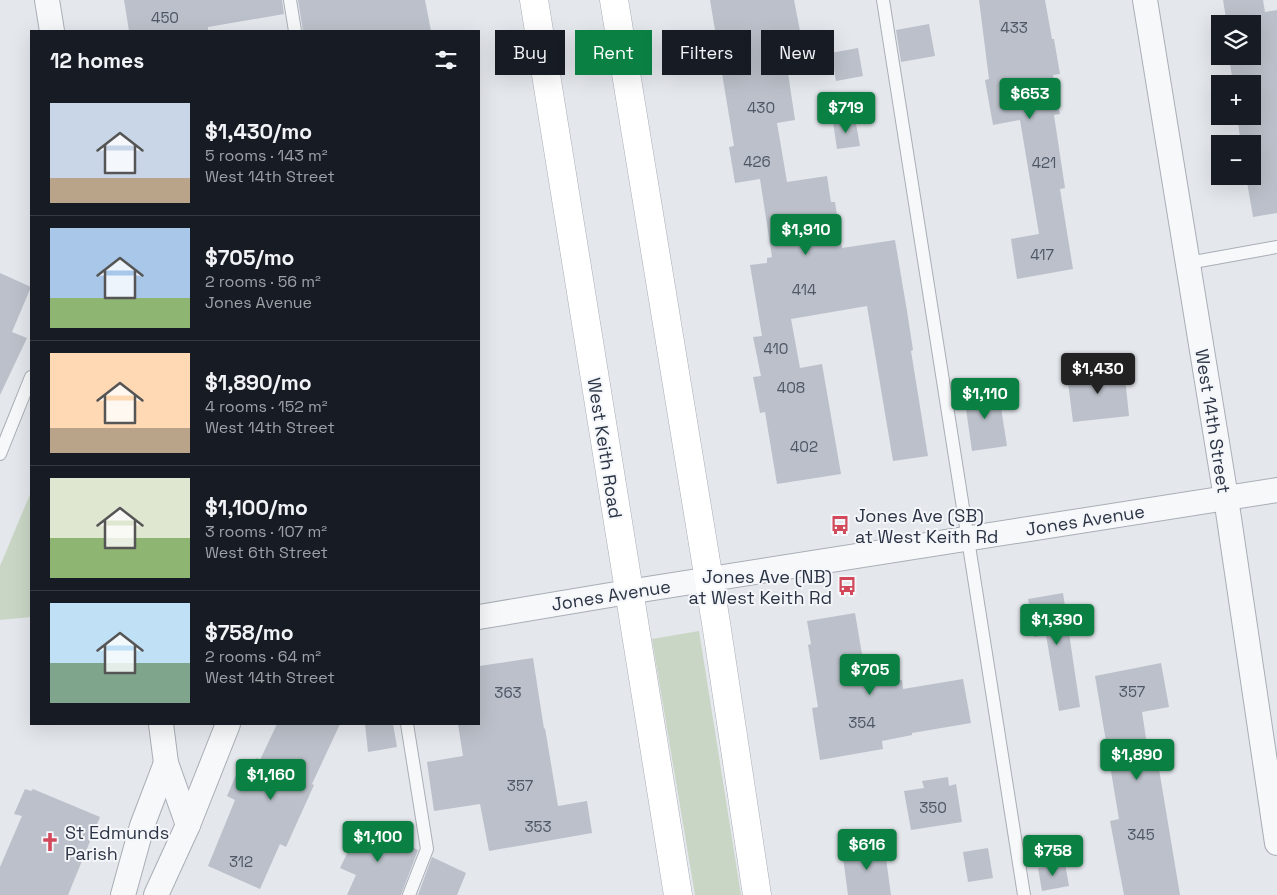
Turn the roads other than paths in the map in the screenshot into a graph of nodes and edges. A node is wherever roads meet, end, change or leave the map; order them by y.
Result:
1 (47, 0) edge
2 (290, 0) edge
3 (534, 0) edge
4 (614, 0) edge
5 (883, 0) edge
6 (1145, 0) edge
7 (52, 30) edge
8 (295, 30) edge
9 (1277, 247) edge
10 (1188, 263) junction
11 (30, 379) edge
12 (0, 454) edge
13 (1277, 490) edge
14 (1226, 498) junction
15 (968, 538) junction
16 (708, 579) junction
17 (628, 592) junction
18 (480, 617) edge
19 (161, 725) edge
20 (228, 725) edge
21 (407, 725) edge
22 (166, 763) junction
23 (188, 825) junction
24 (1277, 843) edge
25 (123, 895) edge
26 (156, 895) edge
27 (409, 895) edge
28 (678, 895) edge
29 (758, 895) edge
30 (1024, 895) edge

1 - 7 street
2 - 8 lane
3 - 17 main road, West Keith Road
4 - 16 main road
5 - 15 lane
6 - 10 street, West 14th Street
9 - 10 lane
10 - 14 street, West 14th Street
11 - 12 lane
13 - 14 street, Jones Avenue
14 - 15 street, Jones Avenue
14 - 24 street, West 14th Street
15 - 16 street, Jones Avenue
15 - 30 lane
16 - 17 street, Jones Avenue
16 - 29 main road
17 - 18 street, Jones Avenue
17 - 28 main road, West Keith Road
19 - 22 street
20 - 23 street
21 - 27 lane
22 - 23 street
22 - 25 street
23 - 26 street

